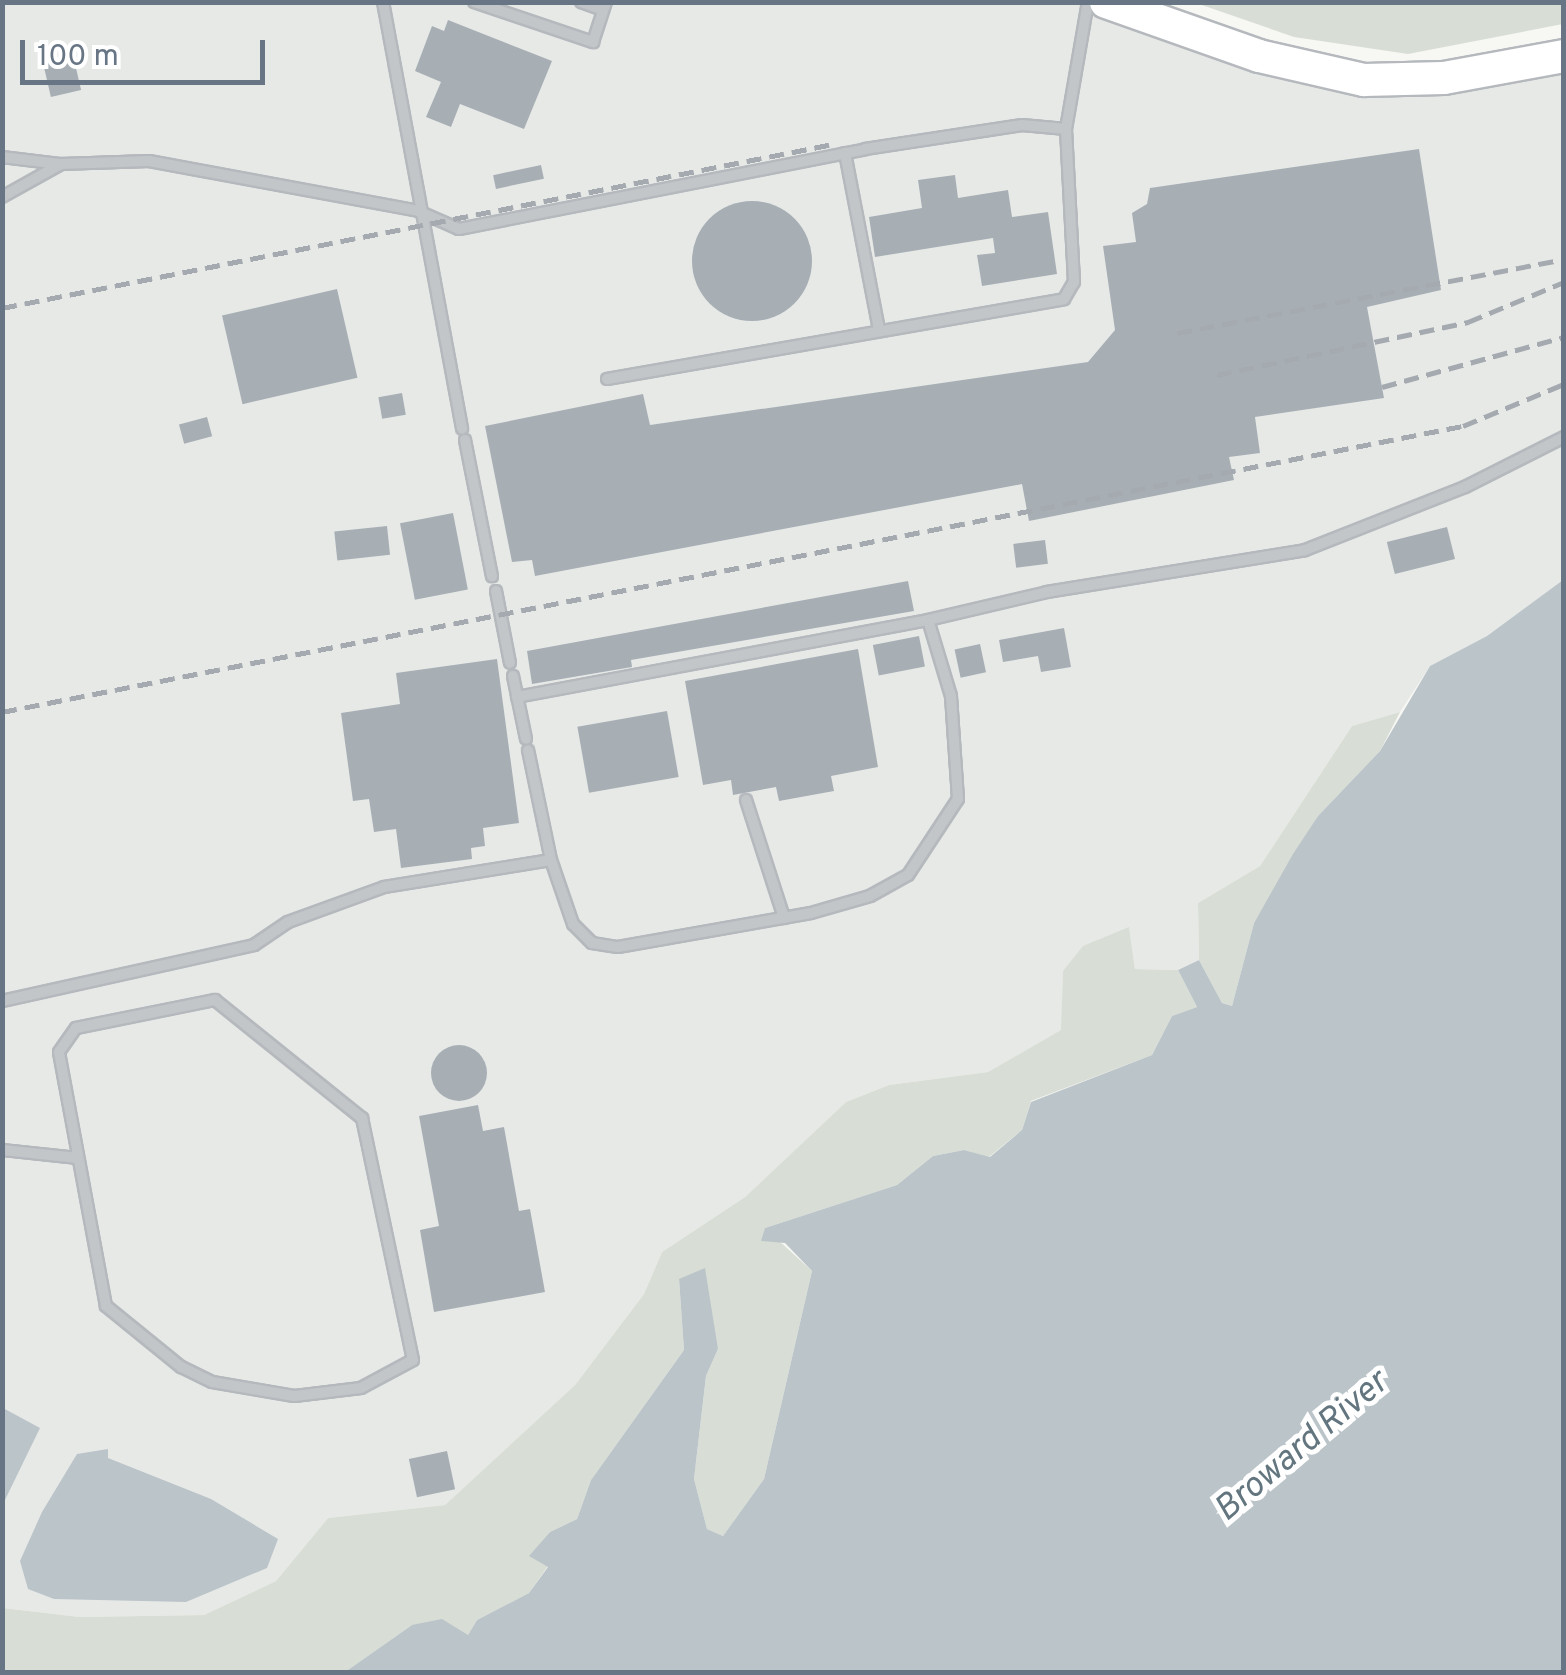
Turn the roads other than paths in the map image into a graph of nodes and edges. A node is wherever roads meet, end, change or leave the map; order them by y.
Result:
1 (383, 2) edge
2 (474, 2) edge
3 (581, 2) edge
4 (1088, 2) edge
5 (1106, 2) edge
6 (604, 6) edge
7 (1564, 56) edge
8 (1066, 129) junction
9 (844, 153) junction
10 (2, 156) edge
11 (61, 164) junction
12 (2, 197) edge
13 (418, 212) junction
14 (880, 329) junction
15 (607, 380) dead end
16 (1564, 438) edge
17 (492, 576) dead end
18 (496, 591) dead end
19 (928, 620) junction
20 (510, 663) dead end
21 (513, 676) dead end
22 (517, 697) junction
23 (746, 800) dead end
24 (551, 860) junction
25 (784, 918) junction
26 (2, 1002) edge
27 (2, 1150) edge
28 (78, 1158) junction

1 - 13 lane
2 - 6 lane
3 - 6 lane
4 - 8 lane
5 - 7 main road
8 - 9 lane
8 - 14 lane
9 - 13 lane
9 - 14 lane
10 - 11 lane
11 - 12 lane
11 - 13 lane
13 - 17 lane
14 - 15 lane
16 - 19 lane
18 - 20 lane
19 - 22 lane
19 - 25 lane
21 - 22 lane
22 - 24 lane
23 - 25 lane
24 - 25 lane
24 - 26 lane
27 - 28 lane
28 - 28 lane

